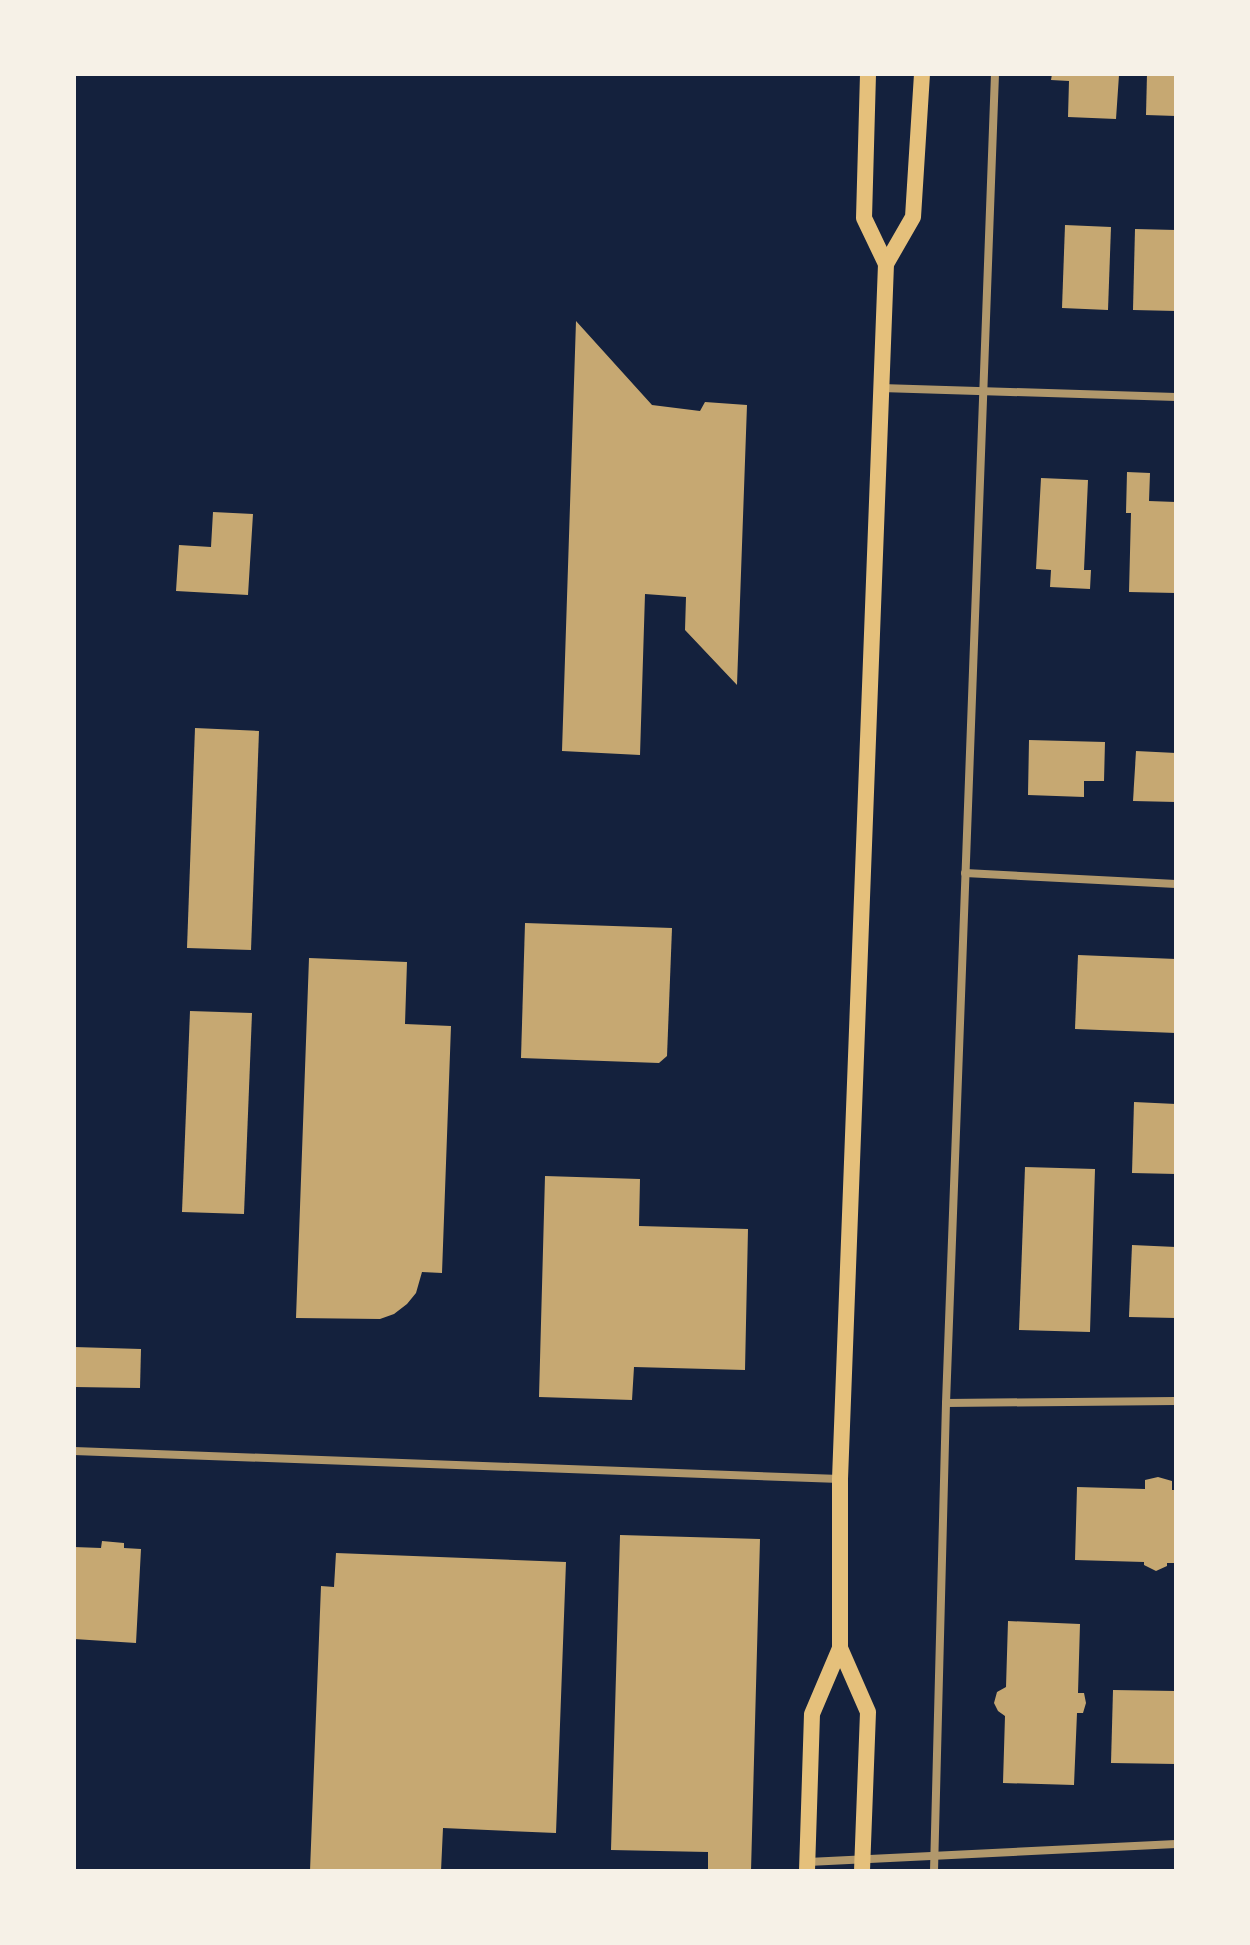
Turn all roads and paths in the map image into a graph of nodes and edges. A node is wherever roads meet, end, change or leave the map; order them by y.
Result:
1 (868, 74) edge
2 (922, 74) edge
3 (995, 74) edge
4 (886, 264) junction
5 (880, 388) junction
6 (983, 391) junction
7 (1176, 397) edge
8 (965, 873) junction
9 (1176, 884) edge
10 (1176, 1401) edge
11 (946, 1403) junction
12 (74, 1451) edge
13 (840, 1479) junction
14 (840, 1648) junction
15 (1176, 1844) edge
16 (935, 1856) junction
17 (862, 1865) edge
18 (807, 1866) edge
19 (934, 1871) edge

1 - 4 main road
2 - 4 main road
3 - 6 street
4 - 5 main road
5 - 6 street
5 - 13 main road
6 - 7 street
6 - 8 street
8 - 9 street
8 - 11 street
10 - 11 street
11 - 16 street
12 - 13 street
13 - 14 main road
14 - 17 main road
14 - 18 main road
15 - 16 street
16 - 17 street
16 - 19 street
17 - 18 street

